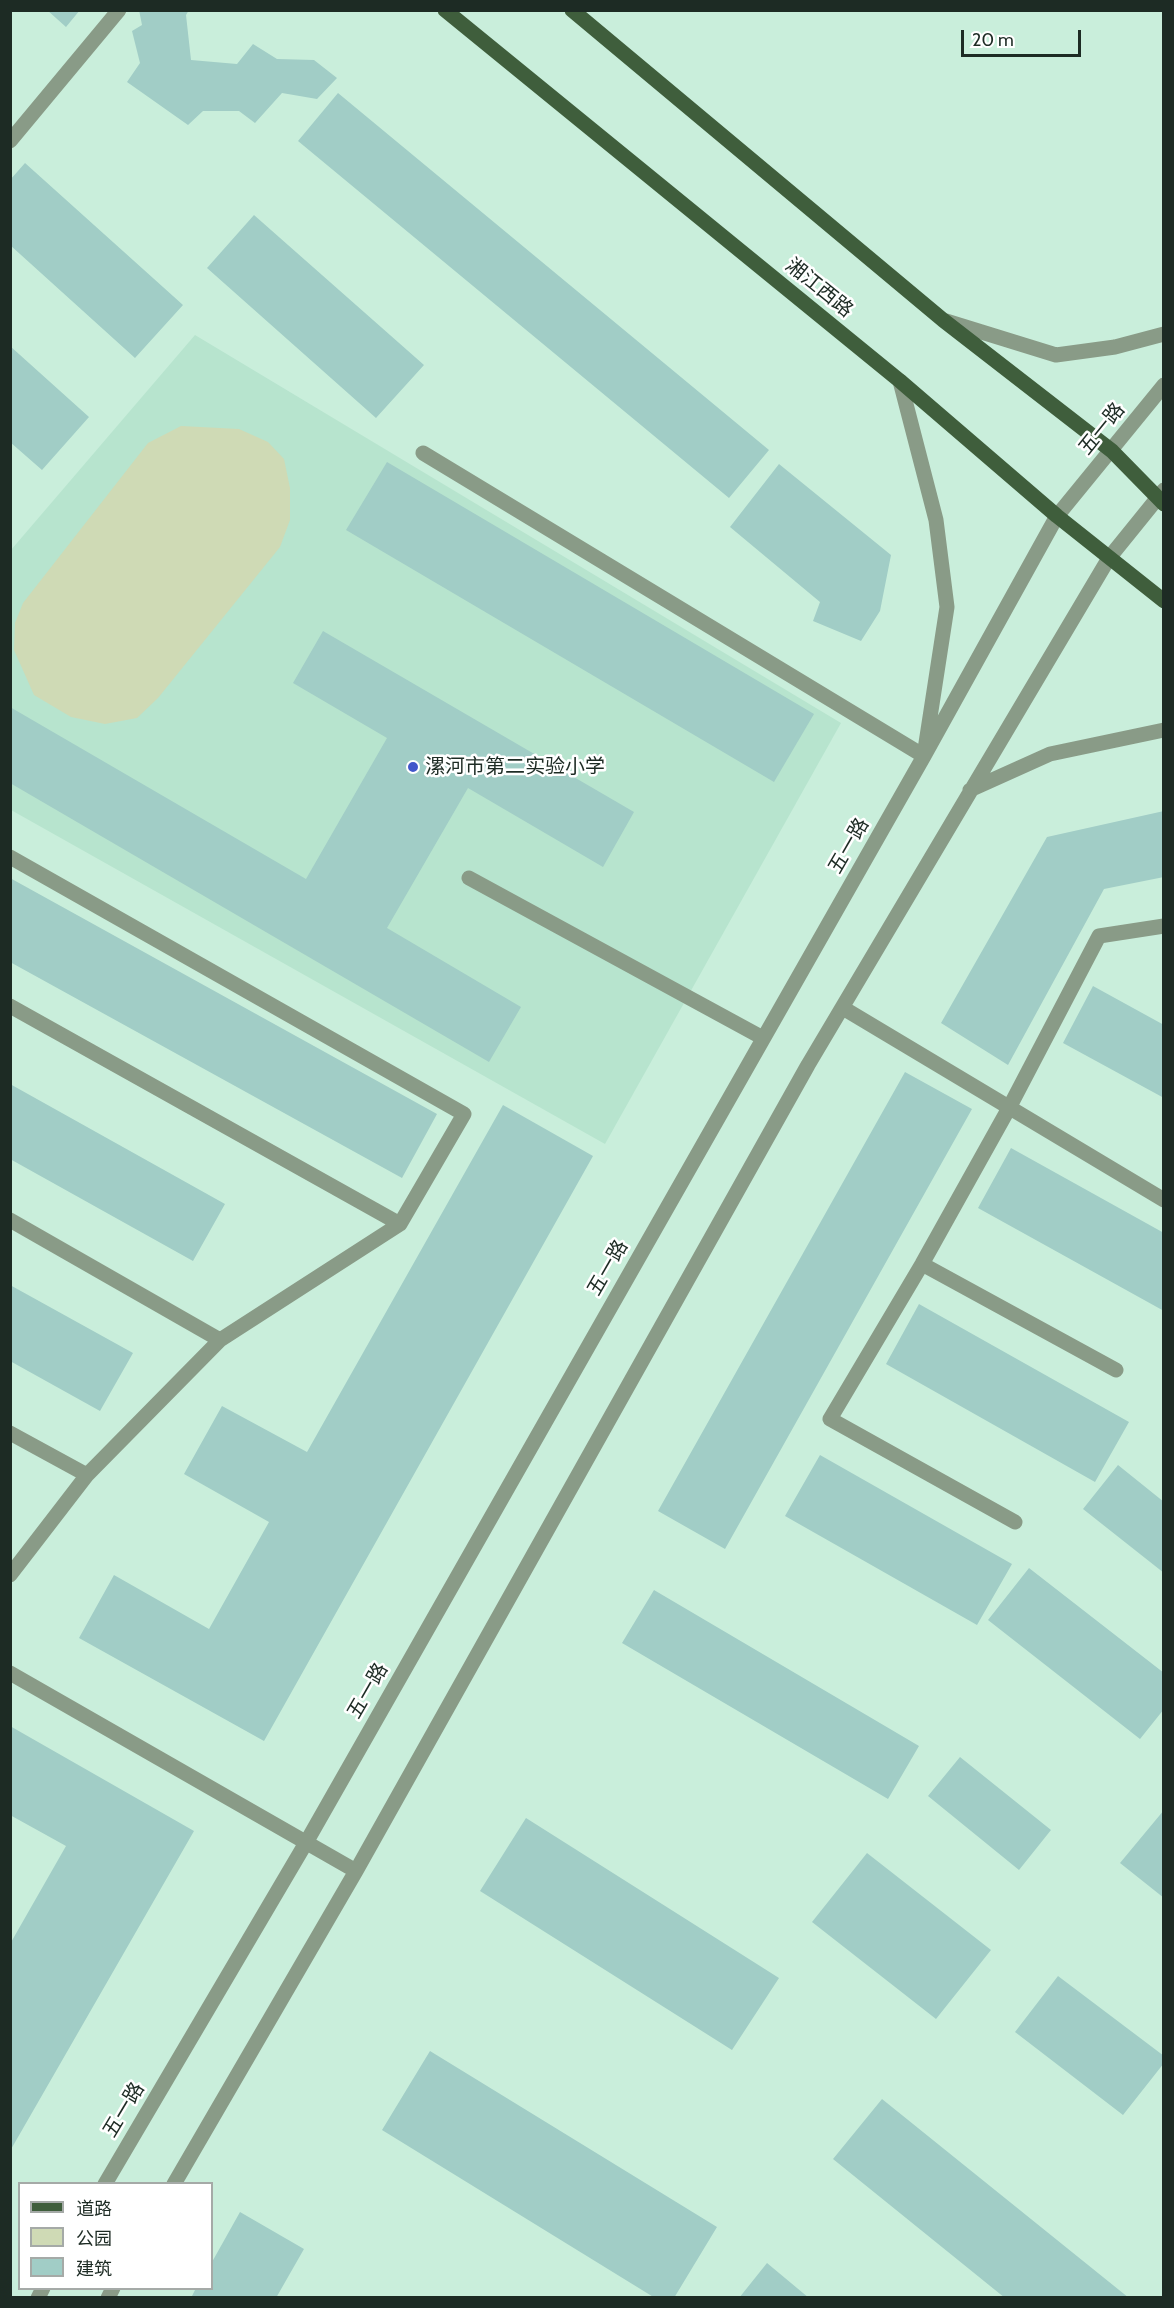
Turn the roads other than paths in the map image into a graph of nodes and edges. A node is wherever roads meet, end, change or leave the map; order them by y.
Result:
1 (119, 10) edge
2 (445, 10) edge
3 (572, 10) edge
4 (10, 141) edge
5 (943, 320) junction
6 (1164, 334) edge
7 (900, 381) junction
8 (1164, 385) edge
9 (1112, 451) junction
10 (423, 453) dead end
11 (1161, 498) edge
12 (1058, 516) junction
13 (1109, 558) junction
14 (1164, 601) edge
15 (1164, 730) edge
16 (924, 756) junction
17 (970, 790) junction
18 (10, 857) edge
19 (470, 878) dead end
20 (1164, 926) edge
21 (10, 1006) edge
22 (843, 1008) junction
23 (763, 1038) junction
24 (1009, 1108) junction
25 (1164, 1200) edge
26 (10, 1220) edge
27 (400, 1224) junction
28 (922, 1264) junction
29 (220, 1340) junction
30 (1116, 1370) dead end
31 (10, 1433) edge
32 (87, 1475) junction
33 (1015, 1522) dead end
34 (10, 1575) edge
35 (10, 1673) edge
36 (307, 1841) junction
37 (356, 1871) junction
38 (106, 2182) edge
39 (175, 2182) edge

1 - 4 street
2 - 7 main road, 湘江西路
3 - 5 main road
5 - 6 street
5 - 9 main road
7 - 12 main road, 湘江西路
7 - 16 street
8 - 9 street, 五一路
9 - 11 main road
9 - 12 street, 五一路
10 - 16 street
11 - 13 street
12 - 13 main road, 湘江西路
12 - 16 street, 五一路
13 - 14 main road, 湘江西路
13 - 17 street
15 - 17 street
16 - 23 street, 五一路
17 - 22 street
18 - 27 street
19 - 23 street
20 - 24 street
21 - 27 street
22 - 24 street
22 - 37 street
23 - 36 street, 五一路
24 - 25 street
24 - 28 street
26 - 29 street
27 - 29 street
28 - 30 street
28 - 33 street
29 - 32 street
31 - 32 street
32 - 34 street
35 - 36 street
36 - 37 street
36 - 38 street, 五一路
37 - 39 street

